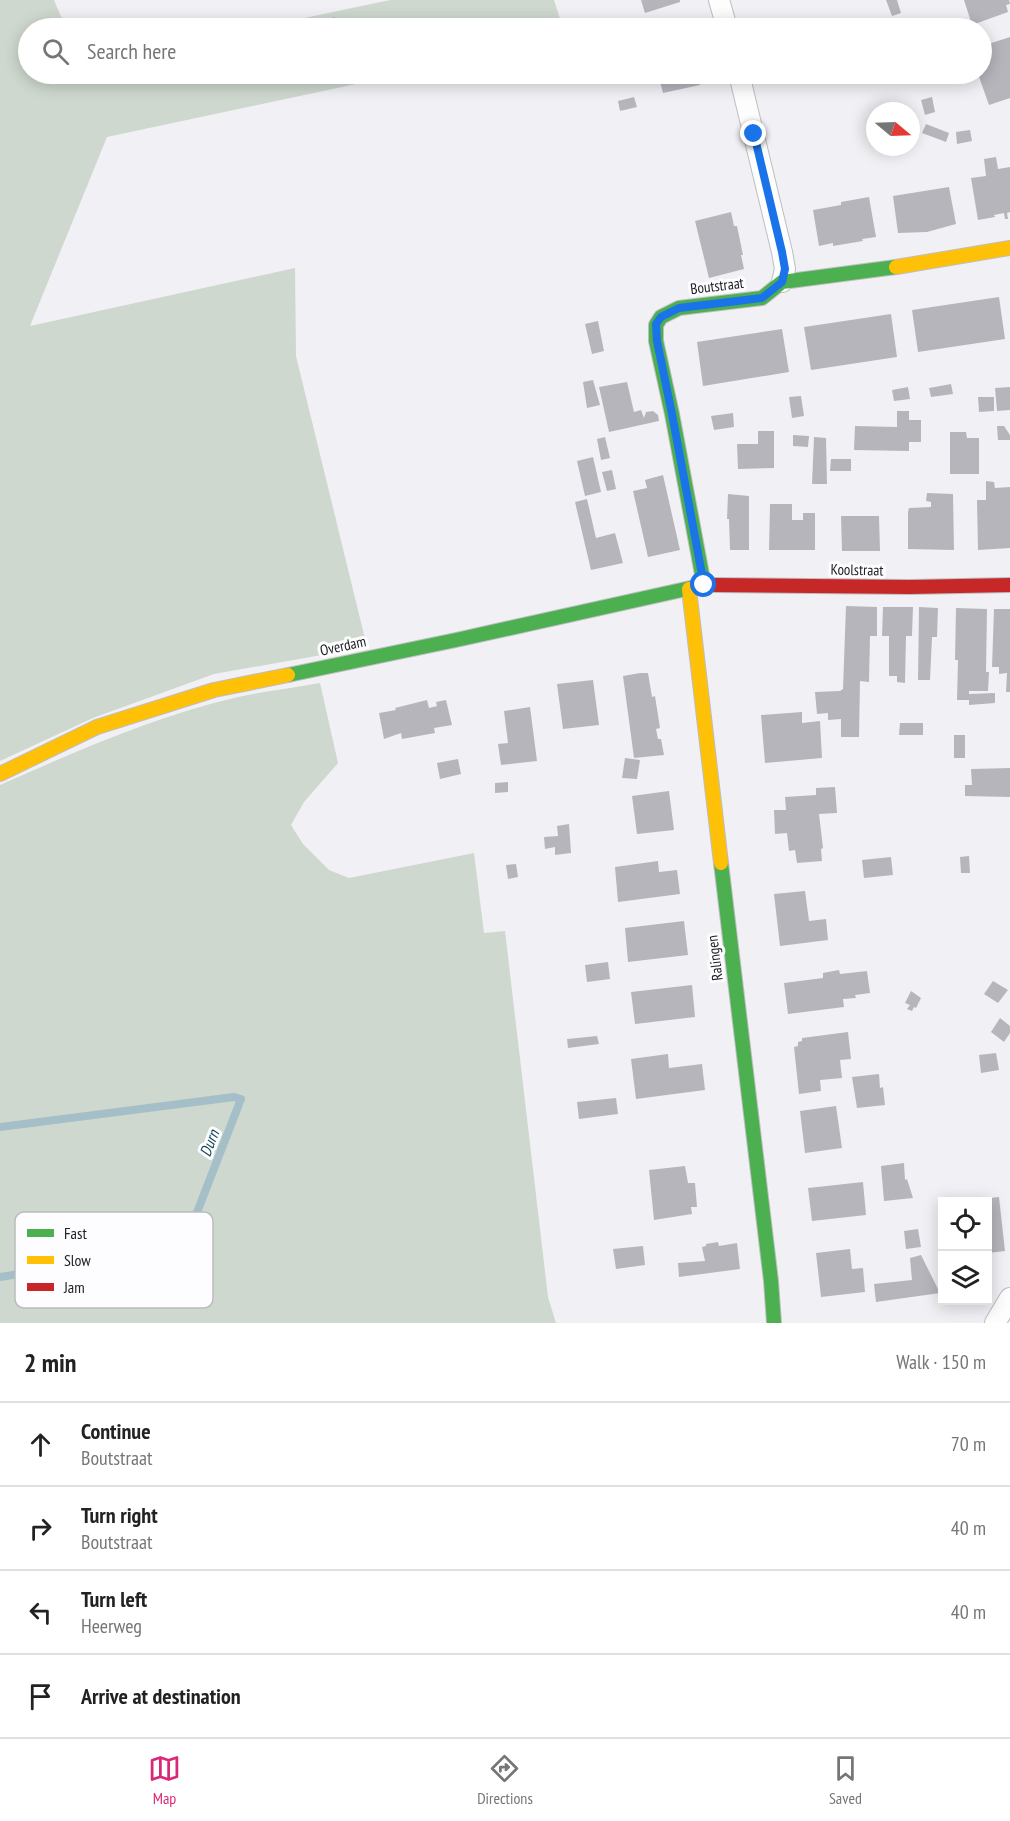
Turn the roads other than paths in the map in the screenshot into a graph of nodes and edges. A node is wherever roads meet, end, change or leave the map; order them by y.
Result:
1 (719, 0) edge
2 (724, 18) edge
3 (741, 84) edge
4 (1010, 249) edge
5 (782, 282) junction
6 (704, 585) junction
7 (1010, 585) edge
8 (688, 589) junction
9 (0, 774) edge
10 (1010, 1298) edge
11 (774, 1323) edge
12 (995, 1323) edge

1 - 2 street
3 - 5 street
4 - 5 street, Boutstraat
5 - 6 street, Boutstraat
6 - 7 street, Koolstraat
6 - 8 street, Overdam
8 - 9 street, Overdam
8 - 11 street, Ralingen
10 - 12 street

